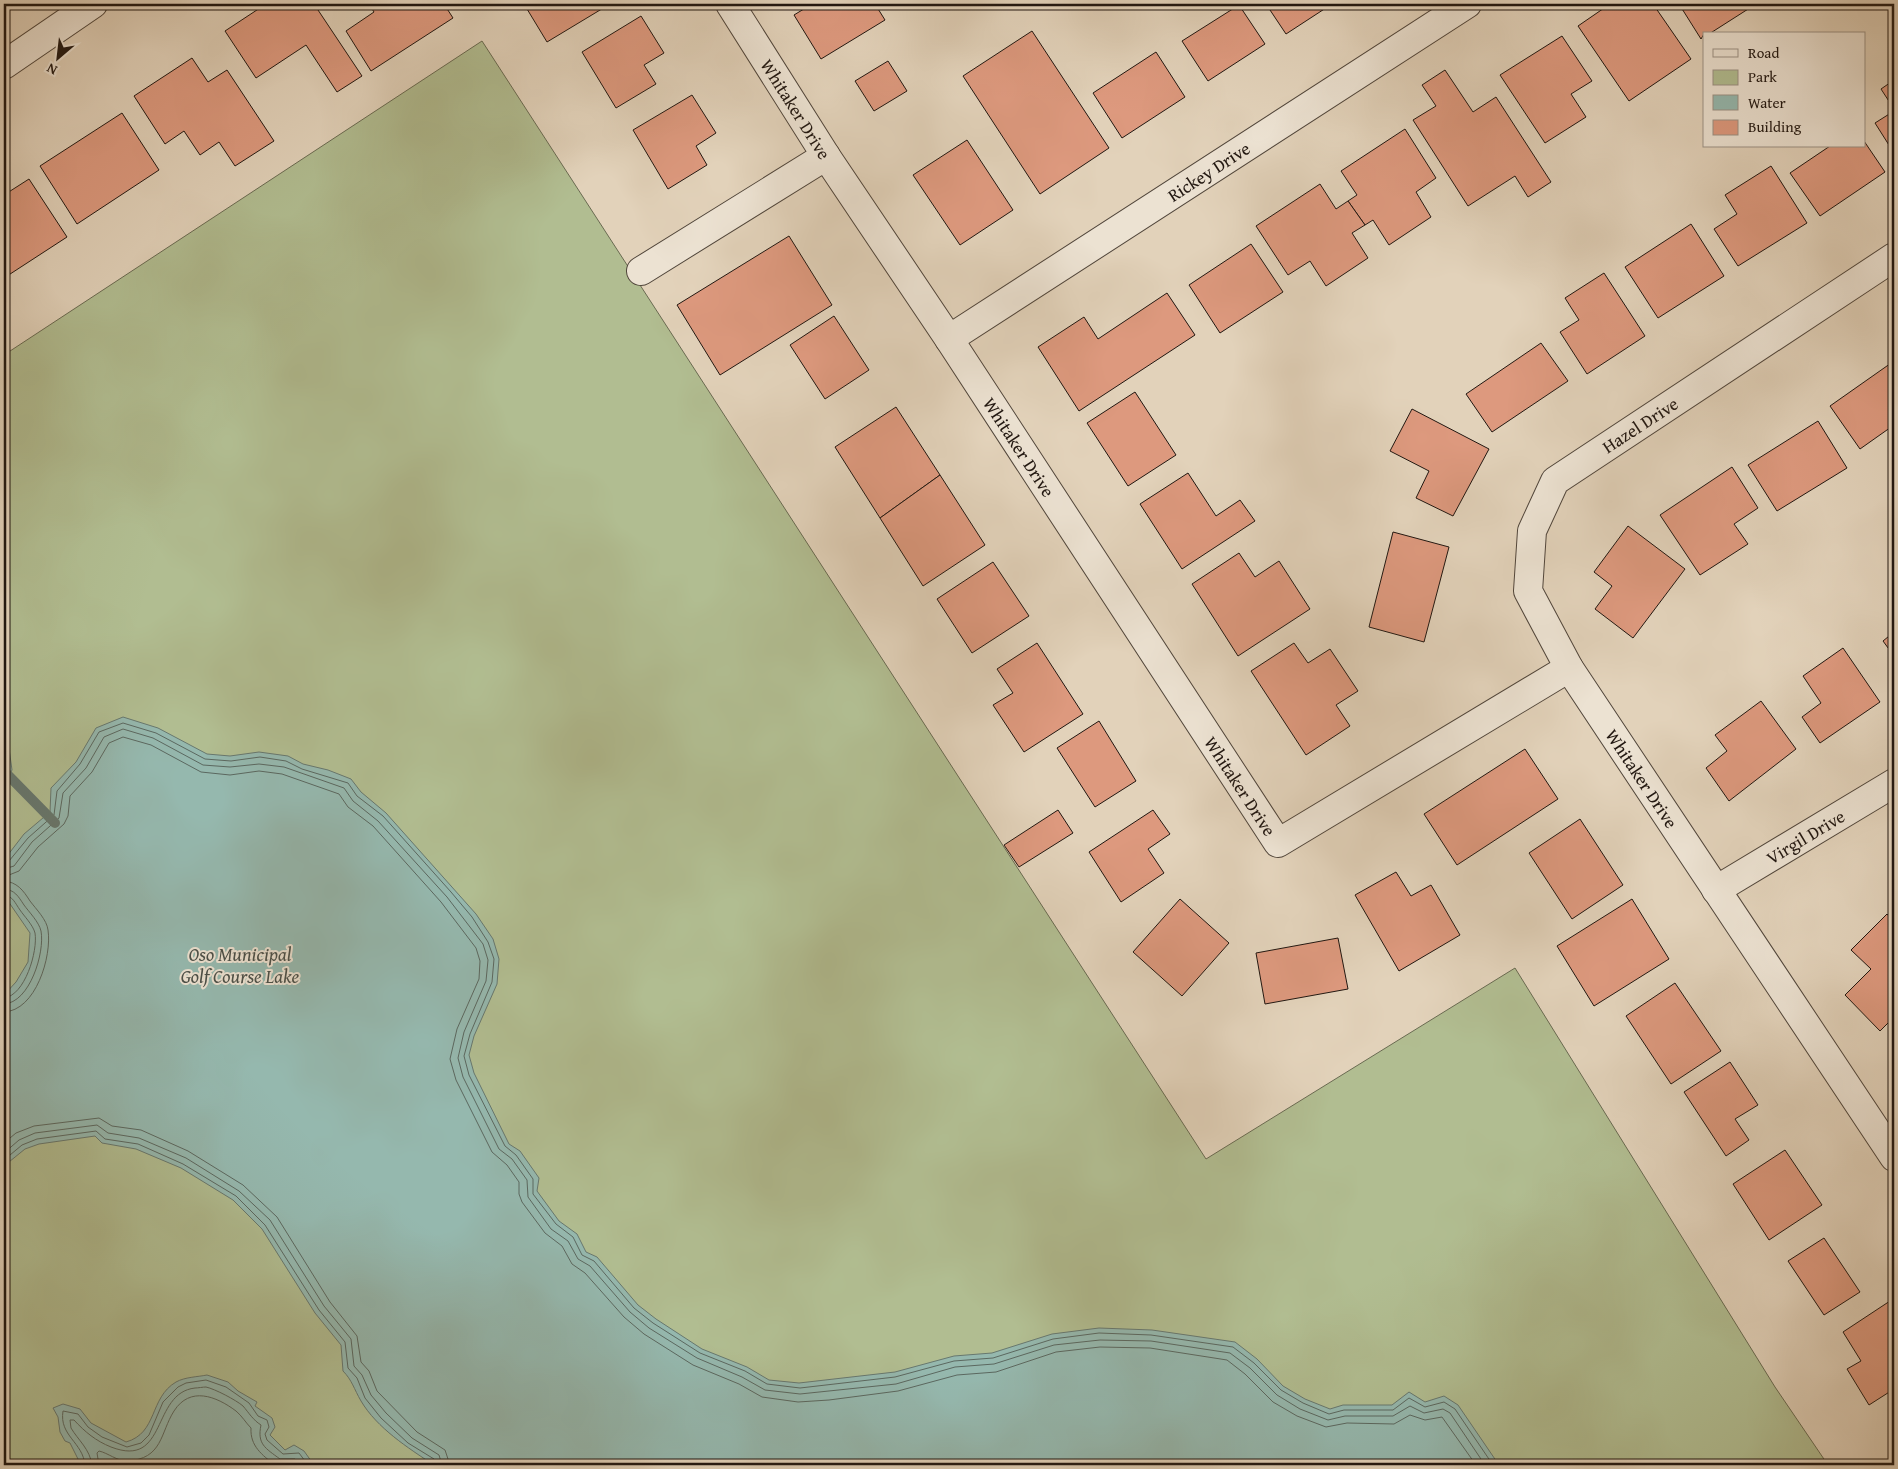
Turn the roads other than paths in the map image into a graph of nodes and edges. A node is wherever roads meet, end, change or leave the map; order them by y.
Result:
1 (93, 4) edge
2 (730, 4) edge
3 (1467, 4) edge
4 (4, 65) edge
5 (826, 156) junction
6 (1894, 257) edge
7 (641, 271) dead end
8 (949, 339) junction
9 (1569, 668) junction
10 (1894, 783) edge
11 (1716, 890) junction
12 (1894, 1157) edge

1 - 4 street
2 - 5 street, Whitaker Drive
3 - 8 street, Rickey Drive
5 - 7 street
5 - 8 street, Whitaker Drive
6 - 9 street, Hazel Drive
8 - 9 street, Whitaker Drive
9 - 11 street, Whitaker Drive
10 - 11 street, Virgil Drive
11 - 12 street, Whitaker Drive

